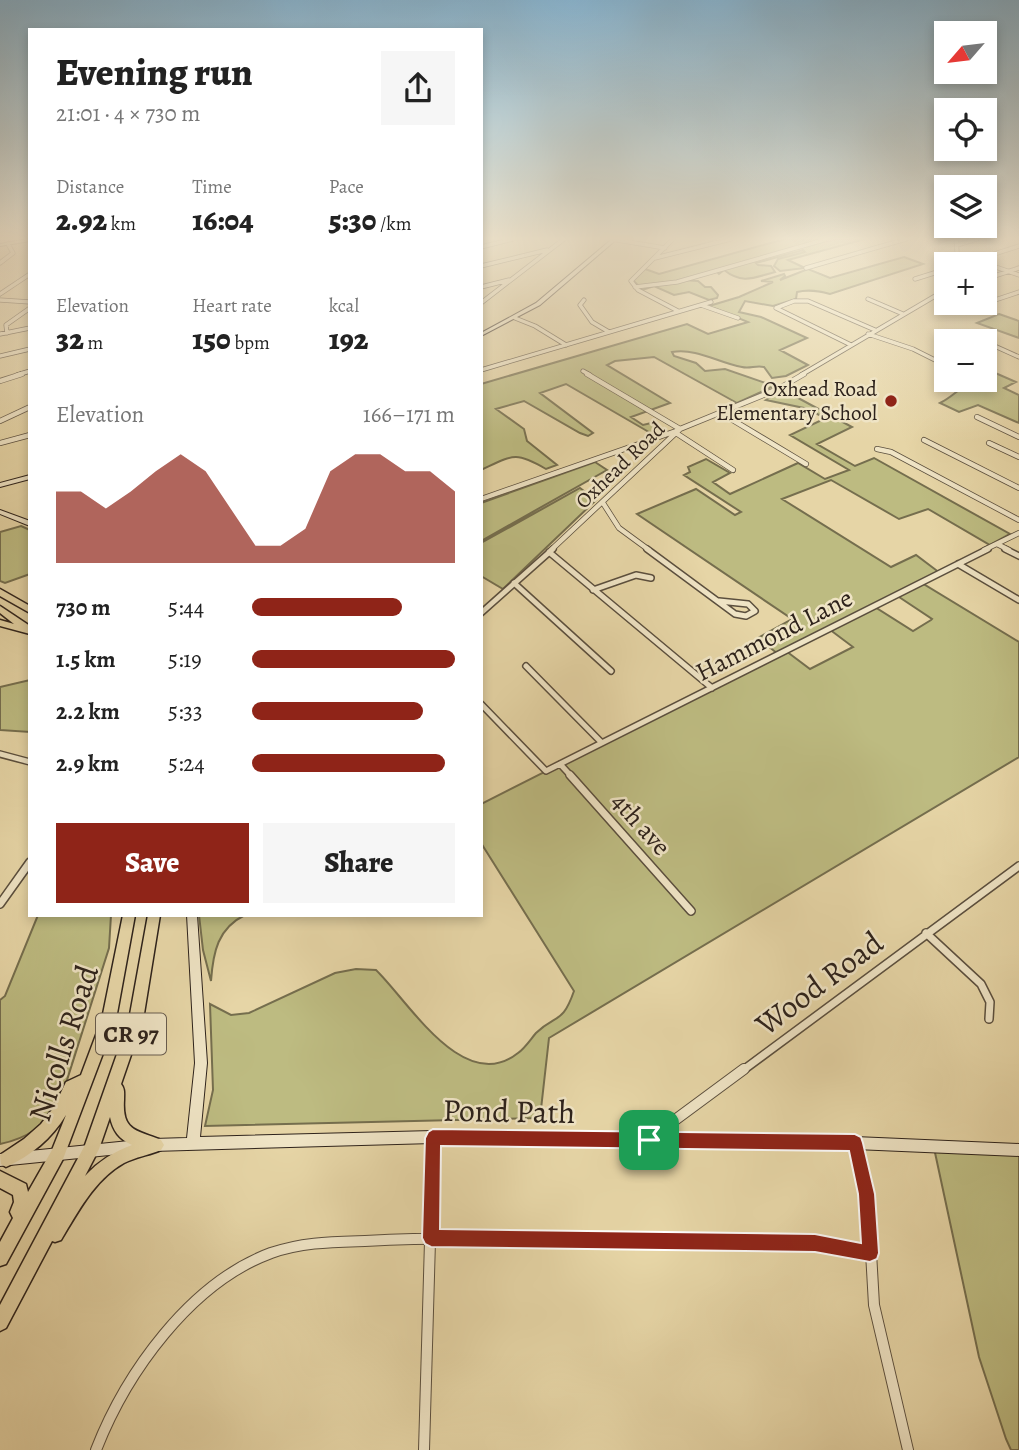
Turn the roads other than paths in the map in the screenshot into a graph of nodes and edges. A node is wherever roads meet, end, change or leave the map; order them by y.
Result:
1 (534, 307) edge
2 (581, 307) edge
3 (671, 307) edge
4 (695, 307) edge
5 (706, 307) edge
6 (780, 307) edge
7 (821, 307) edge
8 (886, 307) edge
9 (916, 307) edge
10 (28, 310) edge
11 (679, 311) junction
12 (903, 314) junction
13 (515, 318) junction
14 (738, 318) dead end
15 (28, 328) edge
16 (875, 330) junction
17 (610, 332) junction
18 (7, 333) junction
19 (0, 334) edge
20 (483, 334) edge
21 (869, 334) junction
22 (566, 345) junction
23 (851, 345) junction
24 (997, 347) edge
25 (28, 349) edge
26 (0, 356) edge
27 (1019, 357) edge
28 (934, 360) edge
29 (483, 369) edge
30 (583, 371) dead end
31 (28, 372) edge
32 (0, 381) edge
33 (28, 408) edge
34 (721, 413) junction
35 (977, 417) dead end
36 (0, 421) edge
37 (678, 431) junction
38 (27, 436) edge
39 (1019, 437) edge
40 (924, 440) dead end
41 (0, 443) edge
42 (989, 443) dead end
43 (877, 449) dead end
44 (1019, 457) edge
45 (806, 464) dead end
46 (733, 470) dead end
47 (28, 478) edge
48 (0, 485) edge
49 (1019, 488) edge
50 (483, 498) edge
51 (603, 503) junction
52 (0, 512) edge
53 (1019, 520) edge
54 (28, 523) edge
55 (1019, 533) edge
56 (997, 544) junction
57 (548, 552) junction
58 (1019, 556) edge
59 (958, 564) junction
60 (651, 578) dead end
61 (514, 583) junction
62 (593, 590) junction
63 (0, 592) edge
64 (1019, 600) edge
65 (719, 601) junction
66 (0, 609) edge
67 (28, 609) edge
68 (483, 611) edge
69 (0, 623) edge
70 (28, 630) edge
71 (28, 630) edge
72 (526, 666) dead end
73 (611, 671) dead end
74 (712, 688) junction
75 (483, 706) edge
76 (601, 743) junction
77 (0, 754) edge
78 (28, 761) edge
79 (560, 764) junction
80 (28, 864) edge
81 (1019, 866) edge
82 (0, 904) edge
83 (691, 911) dead end
84 (129, 917) edge
85 (154, 917) edge
86 (192, 917) edge
87 (926, 933) junction
88 (989, 1019) dead end
89 (118, 1071) junction
90 (86, 1080) junction
91 (433, 1138) junction
92 (649, 1140) junction
93 (193, 1142) junction
94 (855, 1143) junction
95 (156, 1145) junction
96 (91, 1149) junction
97 (1019, 1150) edge
98 (58, 1154) junction
99 (3, 1159) edge
100 (0, 1179) edge
101 (431, 1238) junction
102 (870, 1253) junction
103 (1, 1257) edge
104 (33, 1264) junction
105 (0, 1322) edge
106 (96, 1450) edge
107 (424, 1450) edge
108 (908, 1450) edge

1 - 13 street
2 - 17 street
3 - 11 street
4 - 11 street
5 - 14 street
6 - 23 street
7 - 16 street
8 - 12 street
9 - 12 street, Oxhead Road
10 - 18 street
11 - 17 street
12 - 16 street, Oxhead Road
13 - 20 street
13 - 22 street
15 - 18 street
16 - 21 street, Oxhead Road
17 - 22 street
18 - 19 street
21 - 23 street, Oxhead Road
21 - 28 street
22 - 29 street
23 - 34 street, Oxhead Road
24 - 27 street
25 - 26 street
30 - 37 street
31 - 32 street
33 - 36 street
34 - 37 street, Oxhead Road
34 - 45 street
35 - 39 street
37 - 46 street
37 - 50 street
37 - 51 street, Oxhead Road
38 - 41 street
40 - 49 street
42 - 44 street
43 - 53 street
47 - 48 street
51 - 57 street, Oxhead Road
51 - 65 street
52 - 54 street
55 - 56 street, Hammond Lane
56 - 58 street
56 - 59 street, Hammond Lane
57 - 61 street, Oxhead Road
57 - 62 street
59 - 64 street
59 - 74 street, Hammond Lane
60 - 62 street
61 - 68 street, Oxhead Road
61 - 73 street
62 - 74 street
63 - 67 highway
65 - 65 street
66 - 70 highway
69 - 71 highway
72 - 76 street
74 - 76 street, Hammond Lane
75 - 79 street, Hammond Lane
76 - 79 street, Hammond Lane
77 - 78 street
79 - 83 street, 4th ave
80 - 82 street
81 - 87 street, Wood Road
84 - 90 highway, Nicolls Road / CR 97
85 - 89 highway, Nicolls Road / CR 97
86 - 93 street
87 - 88 street
87 - 92 street, Wood Road
89 - 95 highway
89 - 96 highway, Nicolls Road / CR 97
90 - 98 highway, Nicolls Road / CR 97
90 - 99 highway
91 - 92 street, Pond Path
91 - 93 street, Pond Path
91 - 101 street
92 - 94 street, Pond Path
93 - 95 street, Pond Path
94 - 97 street, Pond Path
94 - 102 street
95 - 96 street, Pond Path
95 - 104 highway
96 - 98 street, Pond Path
96 - 104 highway, Nicolls Road / CR 97
98 - 99 street, Pond Path
98 - 103 highway, Nicolls Road / CR 97
100 - 103 highway
101 - 102 street
101 - 106 street
101 - 107 street
102 - 108 street
104 - 105 highway, Nicolls Road / CR 97

